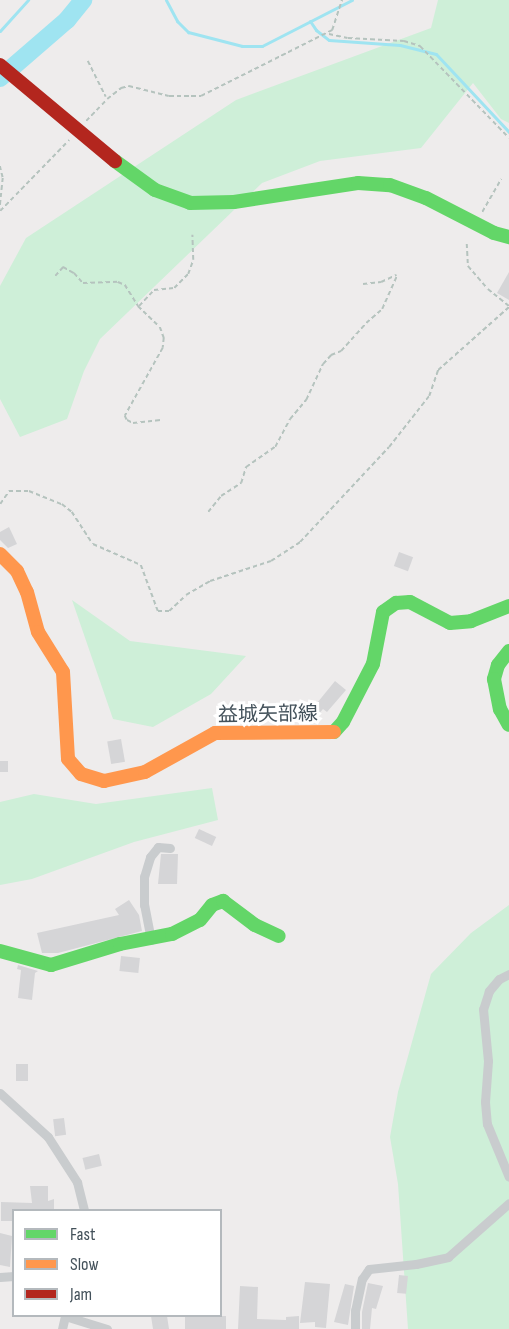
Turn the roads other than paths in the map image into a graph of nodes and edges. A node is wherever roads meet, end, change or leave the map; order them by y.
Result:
1 (0, 65) edge
2 (509, 237) edge
3 (0, 554) edge
4 (509, 606) edge
5 (509, 651) edge
6 (509, 725) edge
7 (170, 848) dead end
8 (279, 936) dead end
9 (151, 940) junction
10 (0, 951) edge
11 (509, 974) edge
12 (0, 1093) edge
13 (509, 1178) edge
14 (509, 1203) edge
15 (84, 1209) edge
16 (68, 1317) edge
17 (107, 1329) edge
18 (355, 1329) edge

1 - 2 street, bridge
3 - 4 street, 益城矢部線
5 - 6 street
7 - 9 street
8 - 9 street
9 - 10 street
11 - 13 street
12 - 15 street
14 - 18 street
16 - 17 street

